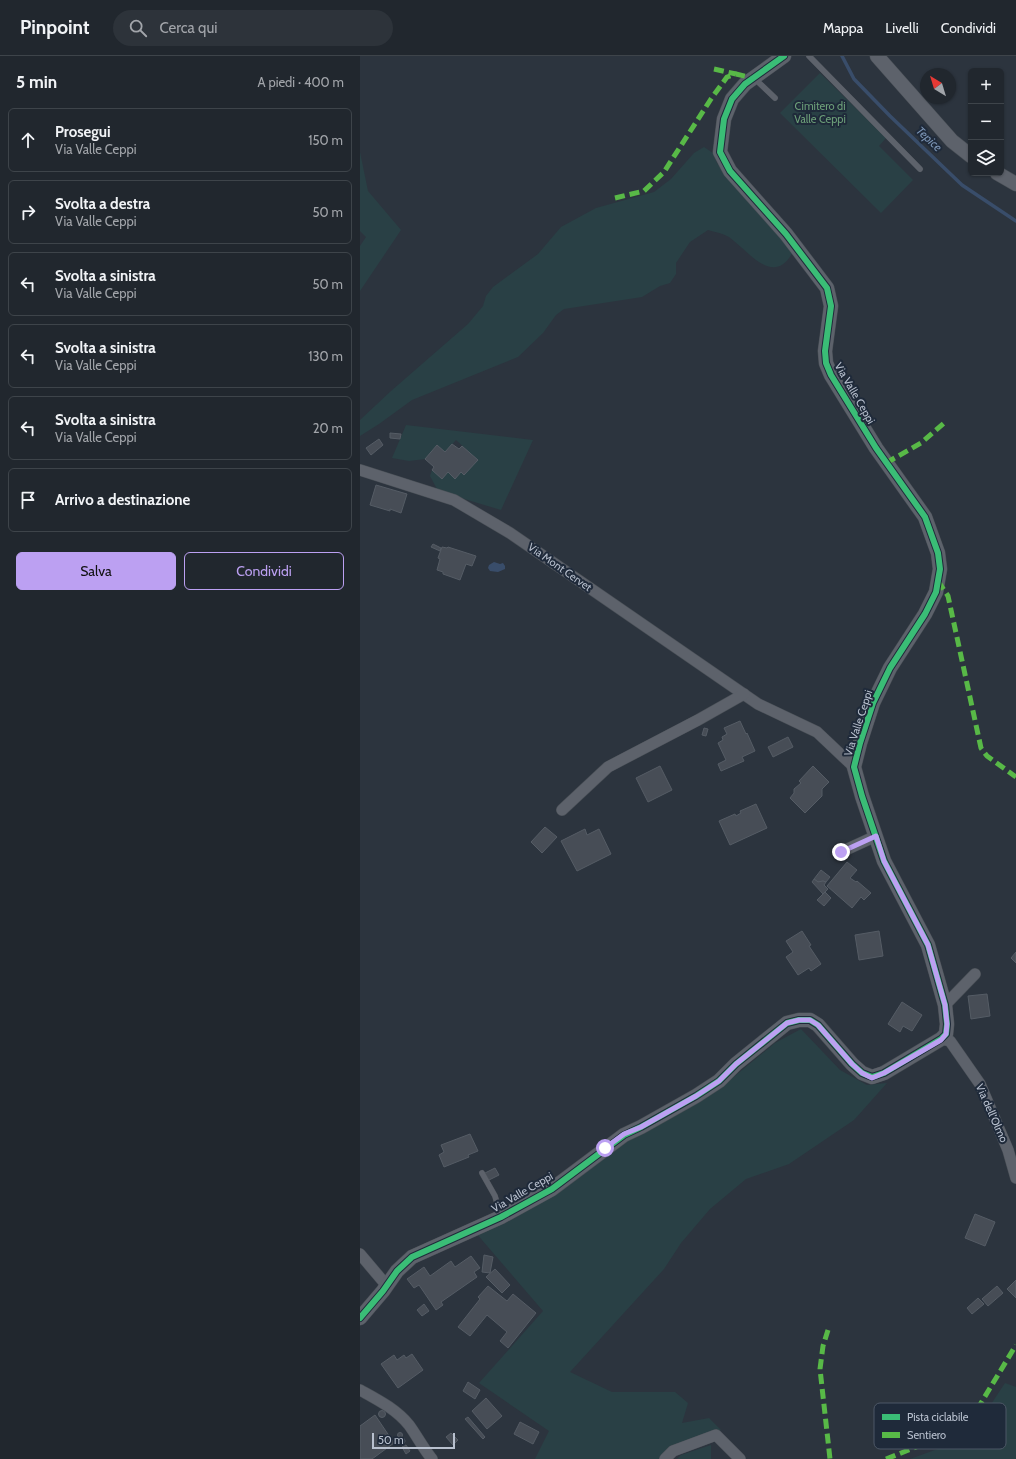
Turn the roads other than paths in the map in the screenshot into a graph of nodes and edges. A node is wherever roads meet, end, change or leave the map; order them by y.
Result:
1 (784, 56) edge
2 (809, 56) edge
3 (877, 56) edge
4 (753, 78) junction
5 (775, 98) dead end
6 (968, 154) edge
7 (920, 169) dead end
8 (1002, 176) edge
9 (1016, 184) edge
10 (360, 470) edge
11 (744, 694) junction
12 (854, 767) junction
13 (562, 810) dead end
14 (876, 836) junction
15 (841, 852) dead end
16 (975, 974) dead end
17 (945, 1005) junction
18 (941, 1040) junction
19 (482, 1173) dead end
20 (1016, 1178) edge
21 (501, 1217) junction
22 (360, 1254) edge
23 (387, 1286) junction
24 (360, 1318) edge
25 (360, 1390) edge
26 (432, 1459) edge
27 (665, 1459) edge
28 (740, 1459) edge

1 - 4 street, Via Valle Ceppi
2 - 7 lane
3 - 6 street
4 - 5 lane
4 - 12 street, Via Valle Ceppi
8 - 9 street
10 - 11 street, Via Mont Cervet
11 - 12 street, Via Mont Cervet
11 - 13 street
12 - 14 street, Via Valle Ceppi
14 - 15 street
14 - 17 street, Via Valle Ceppi
16 - 17 street
17 - 18 street, Via Valle Ceppi
18 - 20 street, Via dell'Olmo
18 - 21 street, Via Valle Ceppi
19 - 21 lane
21 - 23 street, Via Valle Ceppi
22 - 23 street
23 - 24 street, Via Valle Ceppi
25 - 26 street
27 - 28 street

